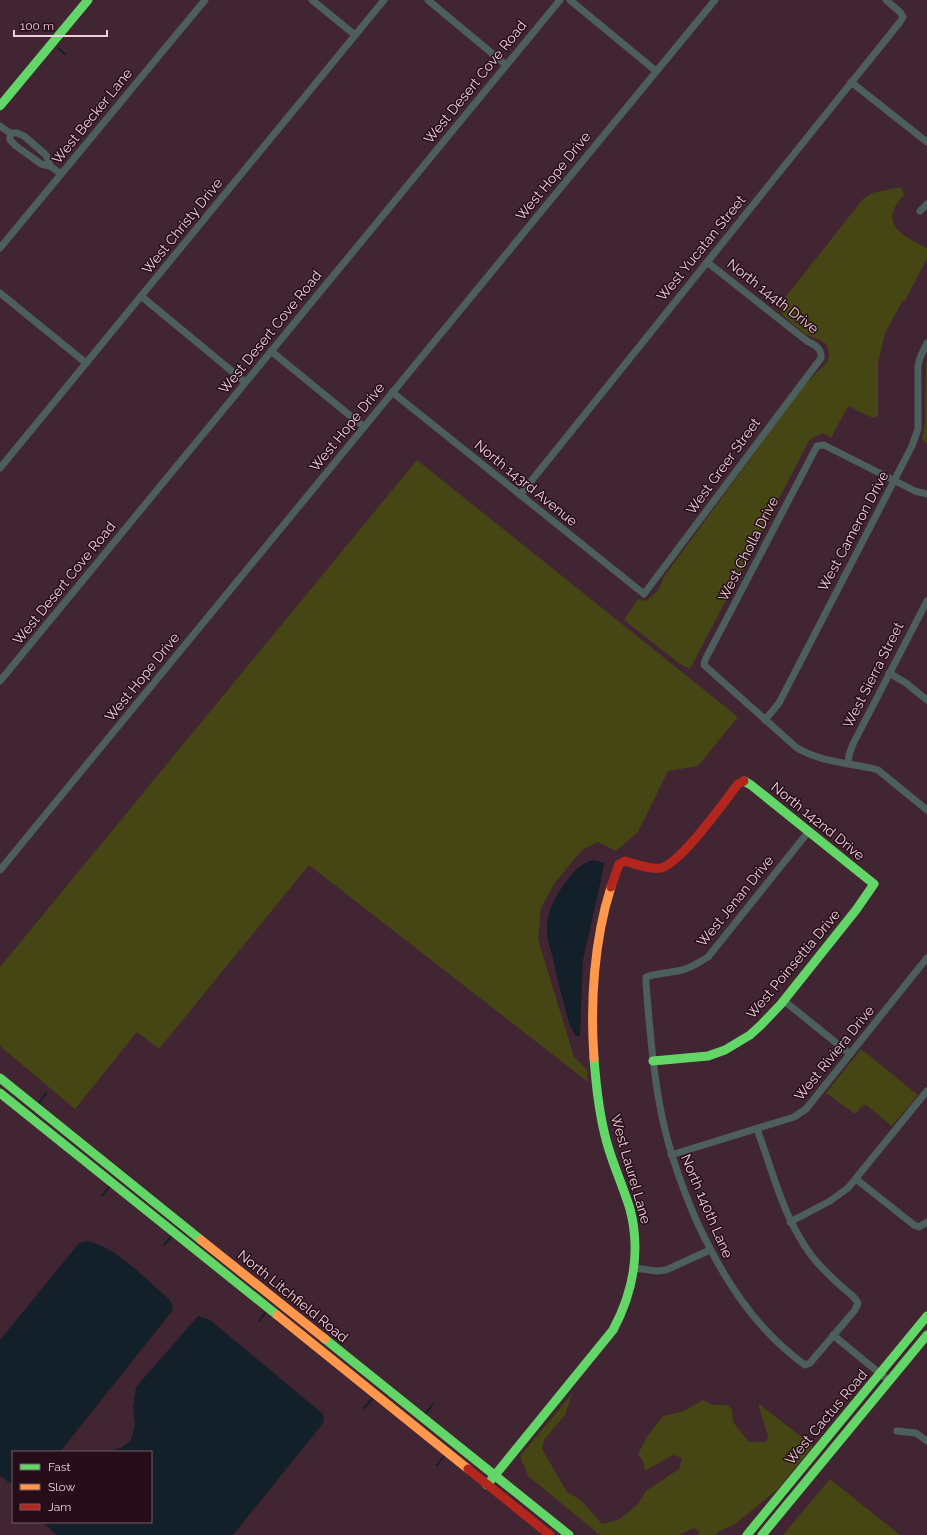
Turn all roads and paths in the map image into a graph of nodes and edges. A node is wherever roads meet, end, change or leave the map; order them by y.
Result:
1 (88, 0) edge
2 (204, 0) edge
3 (312, 0) edge
4 (384, 0) edge
5 (428, 0) edge
6 (560, 0) edge
7 (570, 0) edge
8 (715, 0) edge
9 (886, 0) edge
10 (355, 35) junction
11 (506, 64) junction
12 (656, 71) junction
13 (851, 82) junction
14 (0, 106) edge
15 (0, 126) edge
16 (10, 133) junction
17 (927, 142) edge
18 (50, 166) junction
19 (61, 174) junction
20 (927, 204) edge
21 (920, 211) dead end
22 (0, 248) edge
23 (707, 262) junction
24 (0, 294) edge
25 (141, 296) junction
26 (927, 343) edge
27 (271, 351) junction
28 (925, 351) edge
29 (821, 353) joint
30 (86, 363) junction
31 (245, 382) junction
32 (392, 392) junction
33 (364, 427) junction
34 (0, 468) edge
35 (894, 480) junction
36 (927, 494) edge
37 (520, 495) junction
38 (644, 594) joint
39 (927, 601) edge
40 (889, 674) junction
41 (0, 681) edge
42 (927, 700) edge
43 (766, 720) junction
44 (848, 764) junction
45 (927, 810) edge
46 (809, 831) junction
47 (619, 864) joint
48 (0, 870) edge
49 (874, 884) joint
50 (927, 958) edge
51 (646, 977) joint
52 (783, 1000) junction
53 (850, 1054) junction
54 (653, 1061) junction
55 (0, 1078) edge
56 (0, 1084) edge
57 (927, 1091) edge
58 (0, 1093) edge
59 (25, 1098) junction
60 (758, 1129) junction
61 (671, 1155) junction
62 (96, 1156) junction
63 (89, 1164) junction
64 (856, 1179) junction
65 (790, 1222) junction
66 (927, 1222) edge
67 (710, 1250) junction
68 (634, 1268) junction
69 (927, 1316) edge
70 (833, 1335) junction
71 (927, 1335) edge
72 (880, 1373) junction
73 (889, 1381) junction
74 (897, 1431) dead end
75 (927, 1441) edge
76 (494, 1476) junction
77 (487, 1485) junction
78 (550, 1535) edge
79 (569, 1535) edge
80 (747, 1535) edge
81 (762, 1535) edge

1 - 14 main road
2 - 19 street, West Becker Lane
3 - 10 street
4 - 10 street, West Christy Drive
5 - 11 street
6 - 11 street, West Desert Cove Road
7 - 12 street
8 - 12 street, West Hope Drive
9 - 13 street, West Yucatan Street
10 - 25 street, West Christy Drive
11 - 27 street, West Desert Cove Road
12 - 32 street, West Hope Drive
13 - 17 street
13 - 23 street, West Yucatan Street
15 - 16 street
16 - 18 street
16 - 18 street
18 - 19 street
19 - 22 street, West Becker Lane
20 - 21 street
23 - 29 street, North 144th Drive
23 - 37 street, West Yucatan Street
24 - 30 street
25 - 30 street, West Christy Drive
25 - 31 street
26 - 28 street, West Cameron Drive
27 - 31 street, West Desert Cove Road
27 - 33 street
28 - 35 street, West Cameron Drive
29 - 38 street, West Greer Street
30 - 34 street, West Christy Drive
31 - 41 street, West Desert Cove Road
32 - 33 street, West Hope Drive
32 - 37 street, North 143rd Avenue
33 - 48 street, West Hope Drive
35 - 36 street
35 - 43 street, West Cameron Drive
35 - 43 street, West Cholla Drive
37 - 38 street, North 143rd Avenue
39 - 40 street, West Sierra Street
40 - 42 street
40 - 44 street, West Sierra Street
43 - 44 street
44 - 45 street
46 - 47 main road, North 142nd Drive
46 - 49 main road, North 142nd Drive
46 - 51 street, West Jenan Drive
47 - 68 main road, West Laurel Lane
49 - 52 main road, West Poinsettia Drive
50 - 53 street, West Riviera Drive
51 - 54 street, North 140th Lane
52 - 53 street
52 - 54 main road, West Poinsettia Drive
53 - 60 street, West Riviera Drive
54 - 61 street, North 140th Lane
55 - 59 main road, North Litchfield Road
56 - 59 main road
57 - 64 street
58 - 63 main road, North Litchfield Road
59 - 62 main road, North Litchfield Road
60 - 61 street, West Riviera Drive
60 - 65 street
61 - 67 street, North 140th Lane
62 - 63 main road
62 - 76 main road, North Litchfield Road
63 - 77 main road, North Litchfield Road
64 - 65 street
64 - 66 street
65 - 70 street
67 - 68 street
67 - 70 street, North 140th Lane
68 - 76 main road, West Laurel Lane
69 - 72 main road, West Cactus Road
70 - 72 street
71 - 73 main road, West Cactus Road
72 - 73 street
72 - 80 main road, West Cactus Road
73 - 81 main road, West Cactus Road
74 - 75 street
76 - 77 main road, West Laurel Lane
76 - 79 main road, North Litchfield Road
77 - 78 main road, North Litchfield Road

